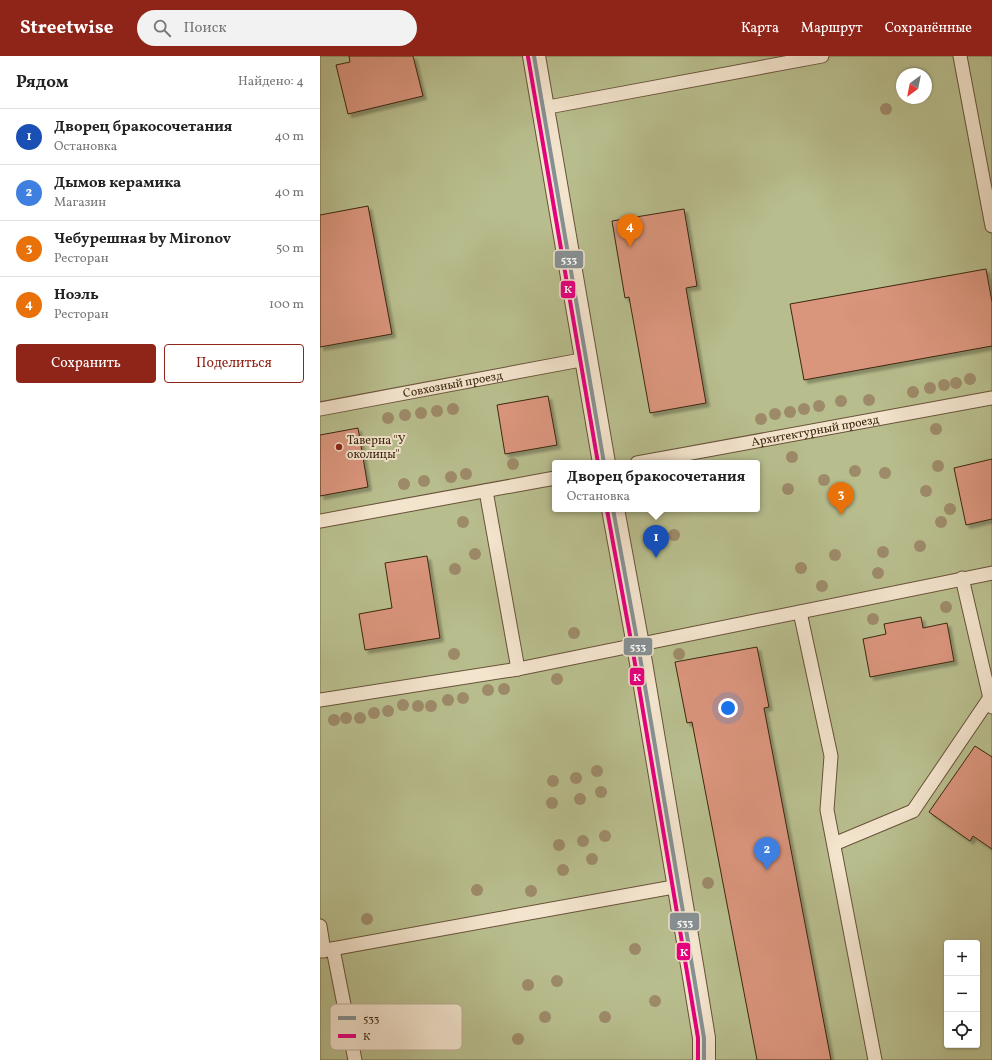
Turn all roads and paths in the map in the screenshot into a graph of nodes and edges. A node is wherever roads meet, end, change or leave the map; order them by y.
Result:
1 (534, 56) edge
2 (822, 56) edge
3 (960, 56) edge
4 (543, 108) junction
5 (992, 226) edge
6 (586, 359) junction
7 (992, 398) edge
8 (320, 409) edge
9 (603, 460) edge
10 (653, 460) edge
11 (552, 479) edge
12 (486, 491) junction
13 (614, 512) edge
14 (320, 521) edge
15 (992, 573) edge
16 (962, 578) junction
17 (800, 612) junction
18 (638, 645) junction
19 (518, 669) junction
20 (320, 700) edge
21 (991, 703) edge
22 (834, 844) junction
23 (679, 886) junction
24 (320, 926) edge
25 (326, 950) edge
26 (340, 1004) edge
27 (352, 1050) edge
28 (355, 1060) edge
29 (704, 1060) edge
30 (875, 1060) edge

1 - 4 street
2 - 4 lane
3 - 5 lane
4 - 6 street
6 - 8 lane, Совхозный проезд
6 - 9 street
7 - 10 lane, Архитектурный проезд
11 - 12 lane
12 - 14 lane
12 - 19 lane
13 - 18 street
15 - 16 lane
16 - 17 lane
16 - 21 lane
17 - 18 lane
17 - 22 lane
18 - 19 lane
18 - 23 street
19 - 20 lane
21 - 22 lane
22 - 30 lane
23 - 25 lane
23 - 29 street
24 - 25 lane
25 - 26 lane
27 - 28 lane

